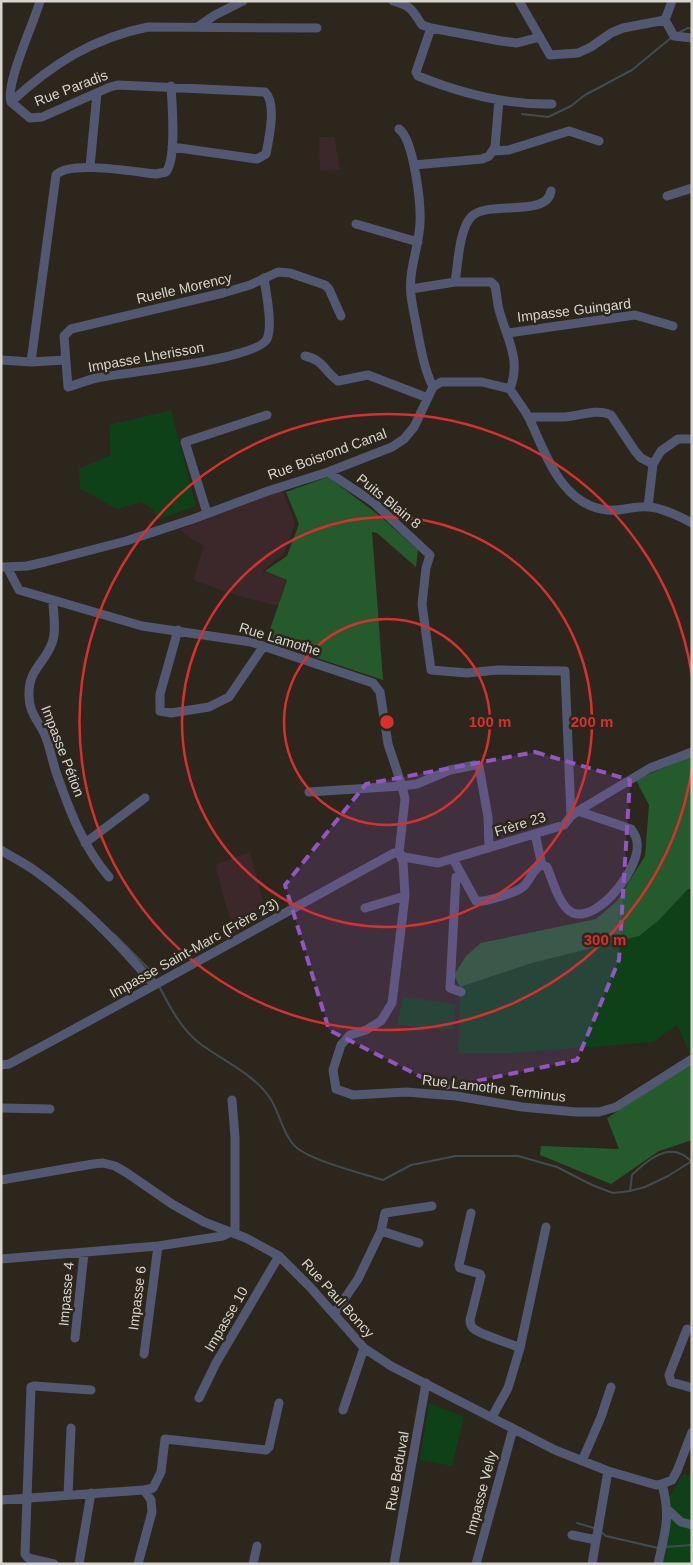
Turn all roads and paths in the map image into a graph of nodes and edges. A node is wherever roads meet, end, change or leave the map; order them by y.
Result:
1 (40, 1) edge
2 (243, 1) edge
3 (393, 1) edge
4 (519, 1) edge
5 (672, 1) edge
6 (665, 20) junction
7 (199, 26) junction
8 (316, 28) dead end
9 (431, 28) junction
10 (540, 37) junction
11 (692, 38) edge
12 (172, 86) junction
13 (98, 92) junction
14 (499, 100) junction
15 (10, 102) junction
16 (552, 104) dead end
17 (399, 128) dead end
18 (599, 141) dead end
19 (172, 148) junction
20 (494, 152) junction
21 (414, 165) junction
22 (90, 167) junction
23 (692, 188) edge
24 (551, 191) dead end
25 (667, 196) dead end
26 (356, 224) dead end
27 (418, 242) junction
28 (264, 278) junction
29 (455, 282) junction
30 (411, 289) junction
31 (341, 316) dead end
32 (673, 326) dead end
33 (508, 332) junction
34 (305, 356) dead end
35 (1, 360) edge
36 (65, 360) junction
37 (31, 362) junction
38 (68, 387) joint
39 (433, 387) junction
40 (510, 389) junction
41 (428, 398) junction
42 (267, 415) dead end
43 (528, 416) junction
44 (692, 440) edge
45 (653, 464) junction
46 (328, 472) junction
47 (648, 507) junction
48 (207, 513) junction
49 (692, 522) edge
50 (4, 567) edge
51 (53, 601) junction
52 (178, 630) junction
53 (263, 647) junction
54 (692, 752) edge
55 (402, 786) junction
56 (309, 792) dead end
57 (145, 798) dead end
58 (574, 813) junction
59 (534, 834) junction
60 (85, 843) junction
61 (489, 848) junction
62 (1, 850) edge
63 (399, 853) junction
64 (453, 859) junction
65 (542, 865) junction
66 (460, 874) junction
67 (109, 877) dead end
68 (405, 896) junction
69 (365, 908) dead end
70 (154, 985) junction
71 (461, 992) dead end
72 (692, 1059) edge
73 (1, 1065) edge
74 (232, 1100) dead end
75 (1, 1108) edge
76 (50, 1109) dead end
77 (1, 1180) edge
78 (432, 1206) dead end
79 (471, 1213) dead end
80 (546, 1227) dead end
81 (382, 1231) junction
82 (233, 1233) junction
83 (419, 1244) dead end
84 (158, 1246) junction
85 (84, 1253) junction
86 (279, 1256) junction
87 (1, 1259) edge
88 (334, 1314) junction
89 (687, 1329) dead end
90 (76, 1338) dead end
91 (364, 1348) junction
92 (520, 1348) junction
93 (144, 1354) dead end
94 (426, 1383) junction
95 (611, 1387) dead end
96 (692, 1388) edge
97 (91, 1390) dead end
98 (199, 1398) dead end
99 (279, 1403) dead end
100 (343, 1410) dead end
101 (492, 1417) junction
102 (71, 1428) dead end
103 (513, 1429) junction
104 (692, 1432) edge
105 (582, 1460) junction
106 (608, 1471) junction
107 (662, 1484) junction
108 (144, 1490) junction
109 (91, 1493) junction
110 (68, 1495) junction
111 (27, 1498) junction
112 (1, 1500) edge
113 (667, 1509) junction
114 (692, 1525) edge
115 (597, 1533) junction
116 (572, 1535) dead end
117 (257, 1546) dead end
118 (54, 1564) edge
119 (79, 1564) edge
120 (138, 1564) edge
121 (253, 1564) edge
122 (394, 1564) edge
123 (476, 1564) edge
124 (592, 1564) edge
125 (658, 1564) edge

1 - 15 street
2 - 7 street
3 - 9 street
4 - 10 street
5 - 6 street
6 - 10 street
6 - 11 street
7 - 8 street, Rue Paradis
7 - 15 street, Rue Paradis
9 - 10 street
9 - 14 street
12 - 13 street, Rue Paradis
12 - 19 street
12 - 19 street, Rue Paradis
13 - 15 street, Rue Paradis
13 - 22 street
14 - 16 street
14 - 20 street
17 - 21 street
18 - 20 street
19 - 22 street
20 - 21 street
21 - 27 street
22 - 37 street
23 - 25 street
24 - 29 street
26 - 27 street
27 - 30 street
28 - 31 street, Ruelle Morency
28 - 36 street, Ruelle Morency
28 - 38 street, Impasse Lherisson
29 - 30 street
29 - 33 street
30 - 39 street
32 - 33 street, Impasse Guingard
33 - 40 street
34 - 41 street
35 - 37 street
36 - 37 street
36 - 38 street, Ruelle Morency
39 - 40 street
39 - 41 street, Rue Boisrond Canal
40 - 43 street
41 - 46 street, Rue Boisrond Canal
42 - 48 street
43 - 45 street
43 - 47 street
44 - 45 street
45 - 47 street
46 - 48 street, Rue Boisrond Canal
46 - 58 street, Puits Blain 8
47 - 49 street
48 - 50 street, Rue Boisrond Canal
50 - 51 street, Rue Lamothe
51 - 52 street, Rue Lamothe
51 - 60 street, Impasse Pétion
52 - 53 street, Rue Lamothe
52 - 53 street
53 - 55 street, Rue Lamothe
54 - 58 street, Frère 23
55 - 56 street
55 - 61 street
55 - 63 street, Rue Lamothe
57 - 60 street
58 - 59 street, Frère 23
58 - 65 street
59 - 61 street, Frère 23
59 - 65 street
60 - 67 street, Impasse Pétion
61 - 64 street, Frère 23
62 - 70 street
63 - 64 street, Frère 23
63 - 68 street, Rue Lamothe Terminus
63 - 70 street, Impasse Saint-Marc (Frère 23)
64 - 66 street
65 - 66 street
66 - 71 street
68 - 69 street
68 - 72 street, Rue Lamothe Terminus
70 - 73 street, Impasse Saint-Marc (Frère 23)
74 - 82 street
75 - 76 street
77 - 82 street, Rue Paul Boncy
78 - 81 street
79 - 92 street
80 - 92 street
81 - 83 street
81 - 88 street
82 - 84 street
82 - 86 street, Rue Paul Boncy
84 - 85 street
84 - 93 street, Impasse 6
85 - 87 street
85 - 90 street, Impasse 4
86 - 88 street, Rue Paul Boncy
86 - 98 street, Impasse 10
88 - 91 street, Rue Paul Boncy
89 - 96 street
91 - 94 street, Rue Paul Boncy
91 - 100 street
92 - 101 street
94 - 101 street, Rue Paul Boncy
94 - 122 street, Rue Beduval
95 - 105 street
97 - 111 street
99 - 108 street
101 - 103 street, Rue Paul Boncy
102 - 110 street
103 - 105 street, Rue Paul Boncy
103 - 123 street, Impasse Velly
104 - 107 street
105 - 106 street, Rue Paul Boncy
106 - 107 street, Rue Paul Boncy
106 - 115 street
107 - 113 street
108 - 109 street
108 - 120 street
109 - 110 street
109 - 119 street
110 - 111 street
111 - 112 street
111 - 118 street
113 - 114 street
113 - 125 street
115 - 116 street
115 - 124 street
117 - 121 street

